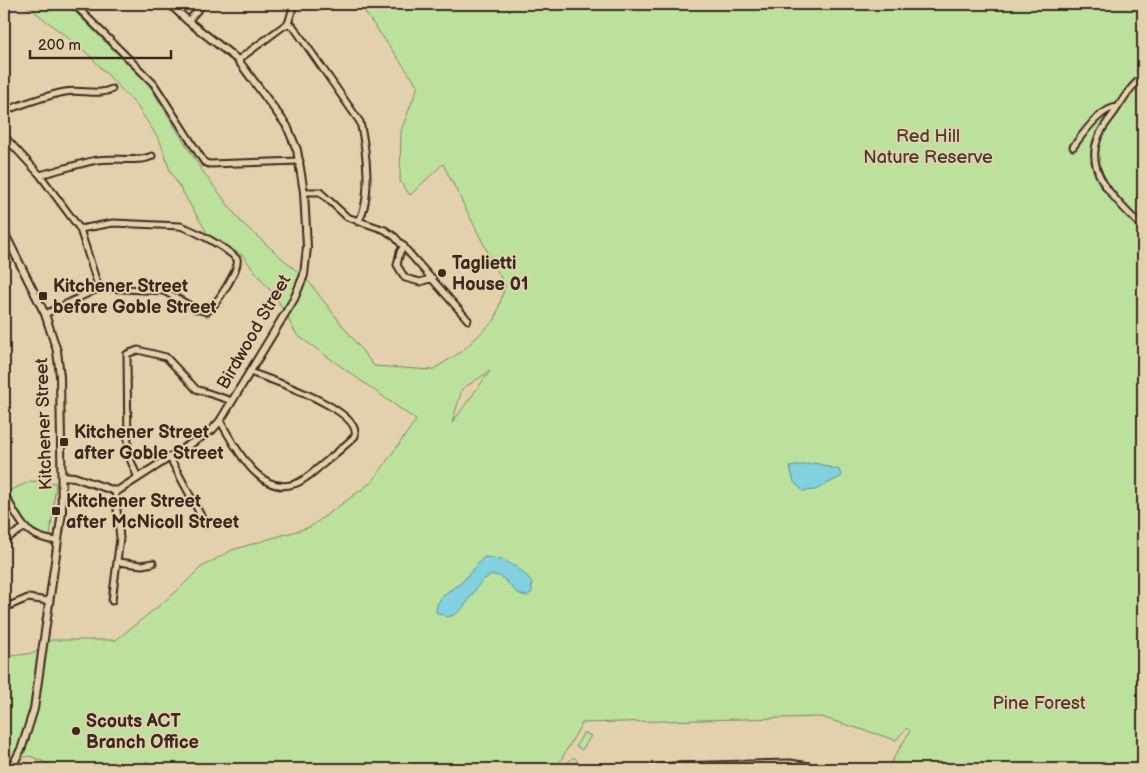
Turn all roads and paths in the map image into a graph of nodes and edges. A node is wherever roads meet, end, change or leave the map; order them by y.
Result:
1 (74, 4) edge
2 (170, 4) edge
3 (203, 4) edge
4 (294, 4) edge
5 (188, 21) junction
6 (288, 24) junction
7 (238, 60) junction
8 (1143, 78) edge
9 (112, 89) dead end
10 (1118, 107) junction
11 (4, 111) edge
12 (4, 136) edge
13 (1073, 148) dead end
14 (152, 156) dead end
15 (300, 161) junction
16 (40, 176) junction
17 (304, 192) junction
18 (358, 222) junction
19 (1143, 228) edge
20 (80, 229) junction
21 (4, 232) edge
22 (404, 246) junction
23 (433, 278) junction
24 (99, 289) junction
25 (45, 314) junction
26 (468, 320) dead end
27 (250, 372) junction
28 (232, 401) junction
29 (220, 421) junction
30 (170, 458) junction
31 (62, 476) junction
32 (138, 478) junction
33 (115, 491) junction
34 (4, 493) edge
35 (206, 525) dead end
36 (24, 528) junction
37 (4, 540) edge
38 (57, 542) junction
39 (118, 562) junction
40 (153, 563) dead end
41 (48, 600) junction
42 (112, 601) dead end
43 (4, 608) edge
44 (11, 769) edge
45 (647, 769) edge
46 (830, 769) edge

1 - 15 street
2 - 5 street, Birdwood Street
3 - 5 street
4 - 6 street
5 - 7 street, Birdwood Street
6 - 7 street
6 - 18 street
7 - 15 street, Birdwood Street
8 - 10 street
9 - 11 street
10 - 13 street
10 - 19 street
12 - 16 street
14 - 16 street
15 - 17 street, Birdwood Street
16 - 20 street
17 - 18 street
17 - 27 street, Birdwood Street
18 - 22 street
20 - 24 street
20 - 24 street
21 - 25 street, Kitchener Street
22 - 23 street
22 - 23 street
23 - 26 street
24 - 25 street
25 - 31 street, Kitchener Street
27 - 28 street, Birdwood Street
27 - 29 street
28 - 29 street, Birdwood Street
28 - 32 street
29 - 30 street, Birdwood Street
30 - 32 street, Birdwood Street
30 - 35 street
31 - 33 street
31 - 38 street, Kitchener Street
32 - 33 street, Birdwood Street
33 - 39 street
34 - 36 street
36 - 37 street
36 - 38 street
38 - 41 street, Kitchener Street
39 - 40 street
39 - 42 street
41 - 43 street
41 - 44 street, Kitchener Street
45 - 46 street

